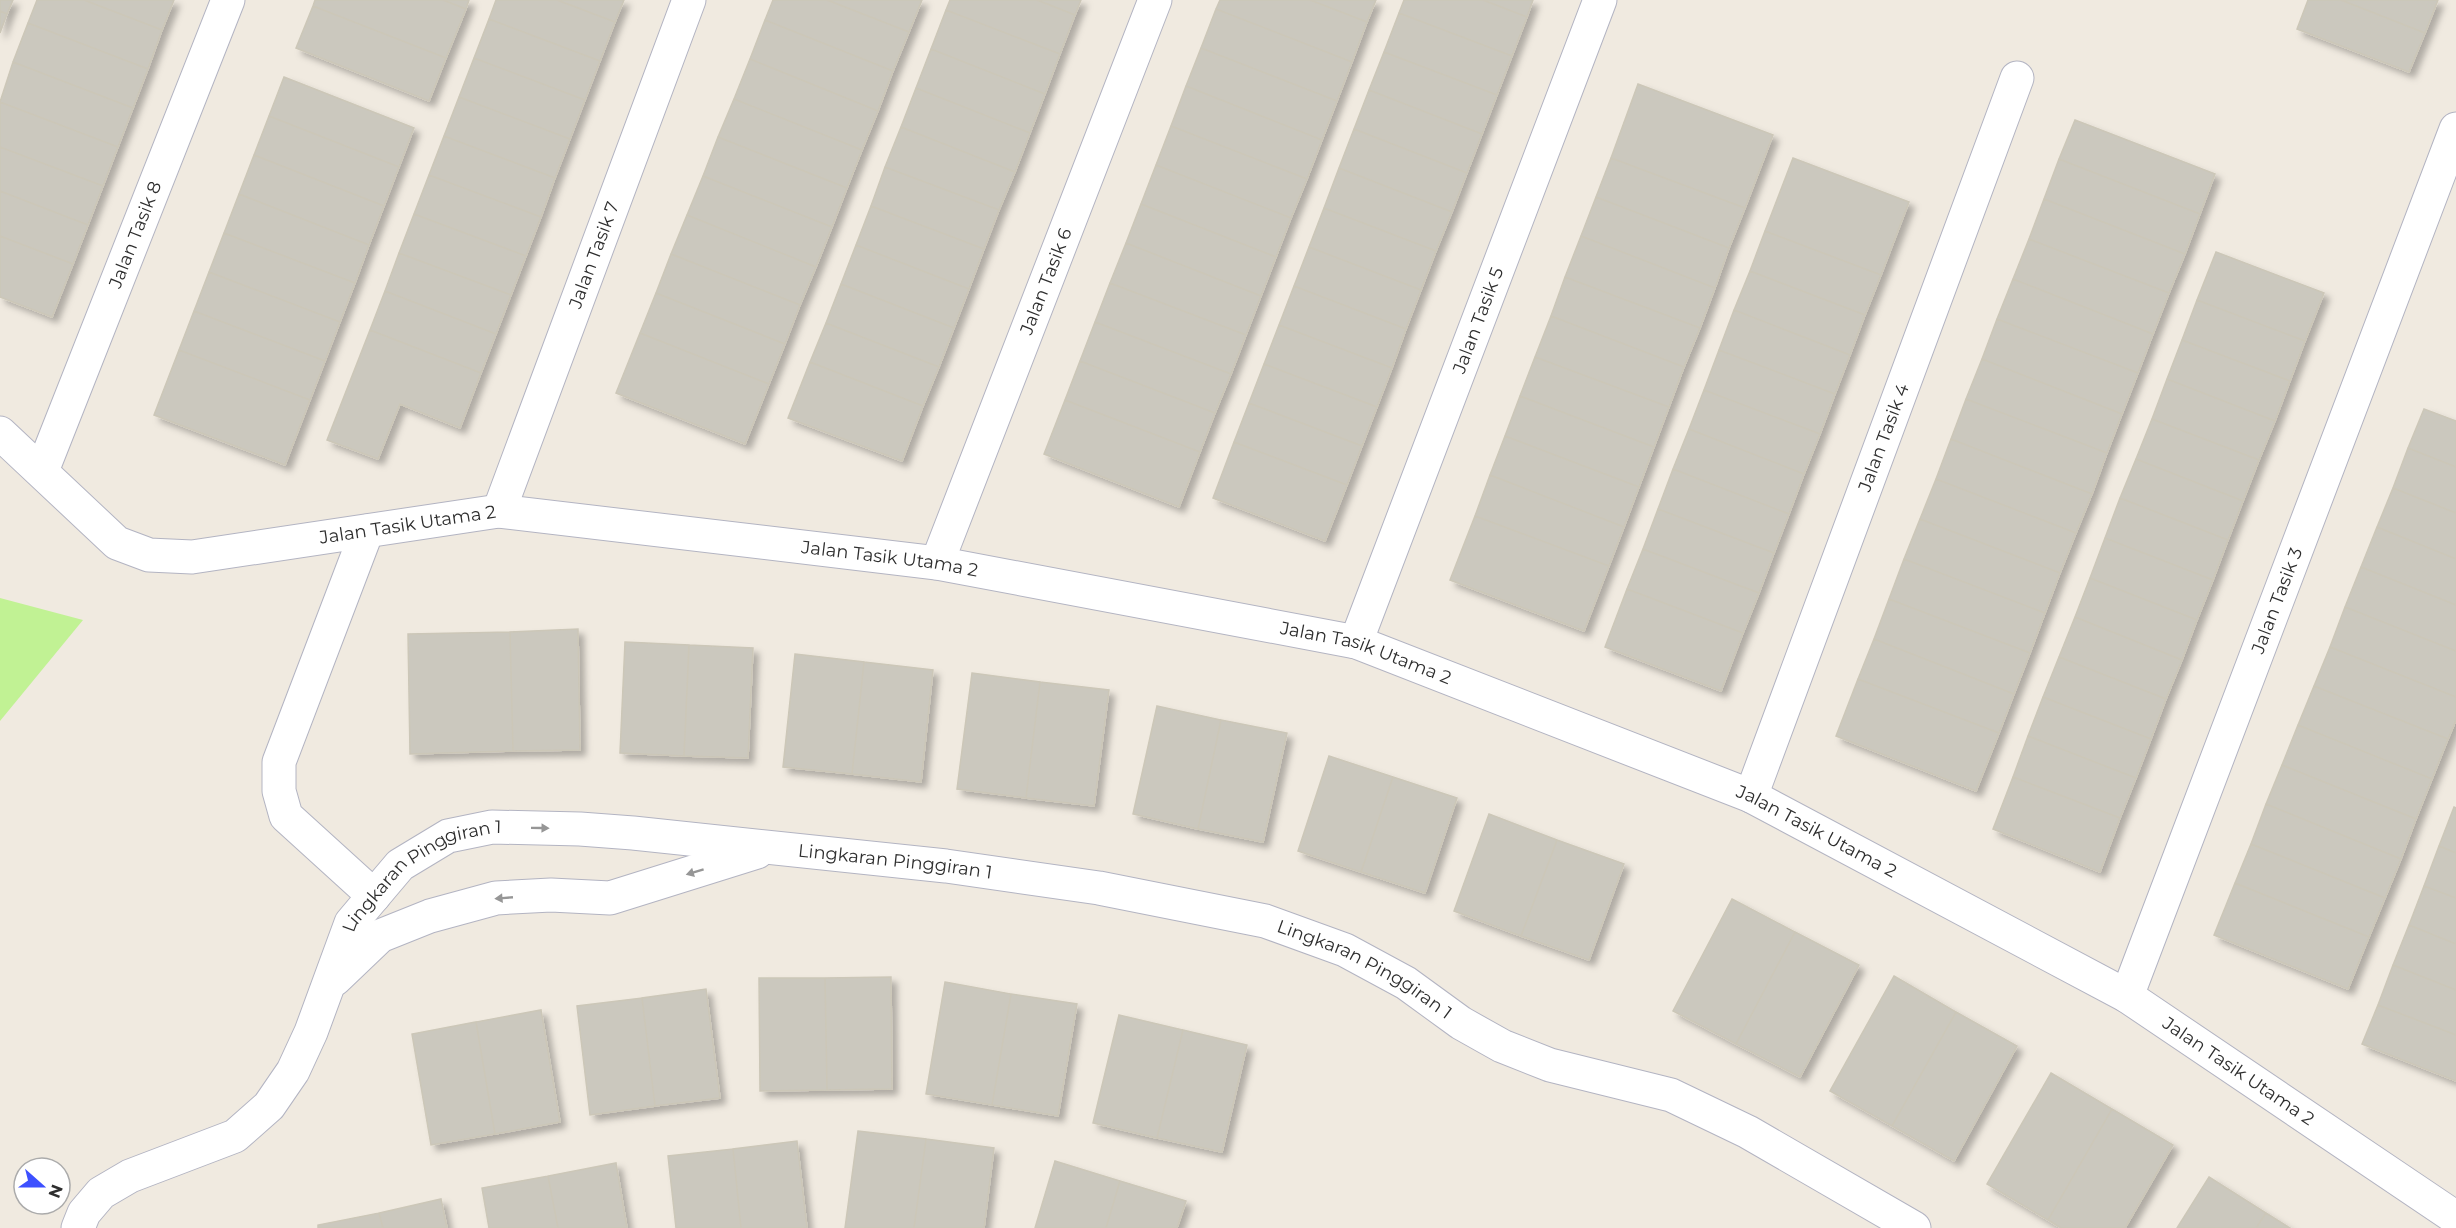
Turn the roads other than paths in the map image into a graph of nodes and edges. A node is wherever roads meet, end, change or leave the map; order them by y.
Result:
1 (228, 0) edge
2 (690, 0) edge
3 (1155, 0) edge
4 (1600, 0) edge
5 (2017, 78) dead end
6 (2456, 129) edge
7 (0, 433) edge
8 (42, 471) junction
9 (499, 512) junction
10 (367, 531) junction
11 (937, 563) junction
12 (1356, 642) junction
13 (1751, 795) junction
14 (771, 848) junction
15 (374, 896) junction
16 (330, 984) junction
17 (2127, 996) junction
18 (2456, 1218) edge
19 (78, 1228) edge
20 (1914, 1228) edge

1 - 8 street, Jalan Tasik 8
2 - 9 street, Jalan Tasik 7
3 - 11 street, Jalan Tasik 6
4 - 12 street, Jalan Tasik 5
5 - 13 street, Jalan Tasik 4
6 - 17 street, Jalan Tasik 3
7 - 8 street, Jalan Tasik Utama 2
8 - 10 street, Jalan Tasik Utama 2
9 - 10 street, Jalan Tasik Utama 2
9 - 11 street, Jalan Tasik Utama 2
10 - 15 street
11 - 12 street, Jalan Tasik Utama 2
12 - 13 street, Jalan Tasik Utama 2
13 - 17 street, Jalan Tasik Utama 2
15 -> 14 street, Lingkaran Pinggiran 1
14 -> 16 street, Lingkaran Pinggiran 1
14 - 20 street, Lingkaran Pinggiran 1
15 - 16 street, Lingkaran Pinggiran 1
16 - 19 street, Lingkaran Pinggiran 1
17 - 18 street, Jalan Tasik Utama 2

